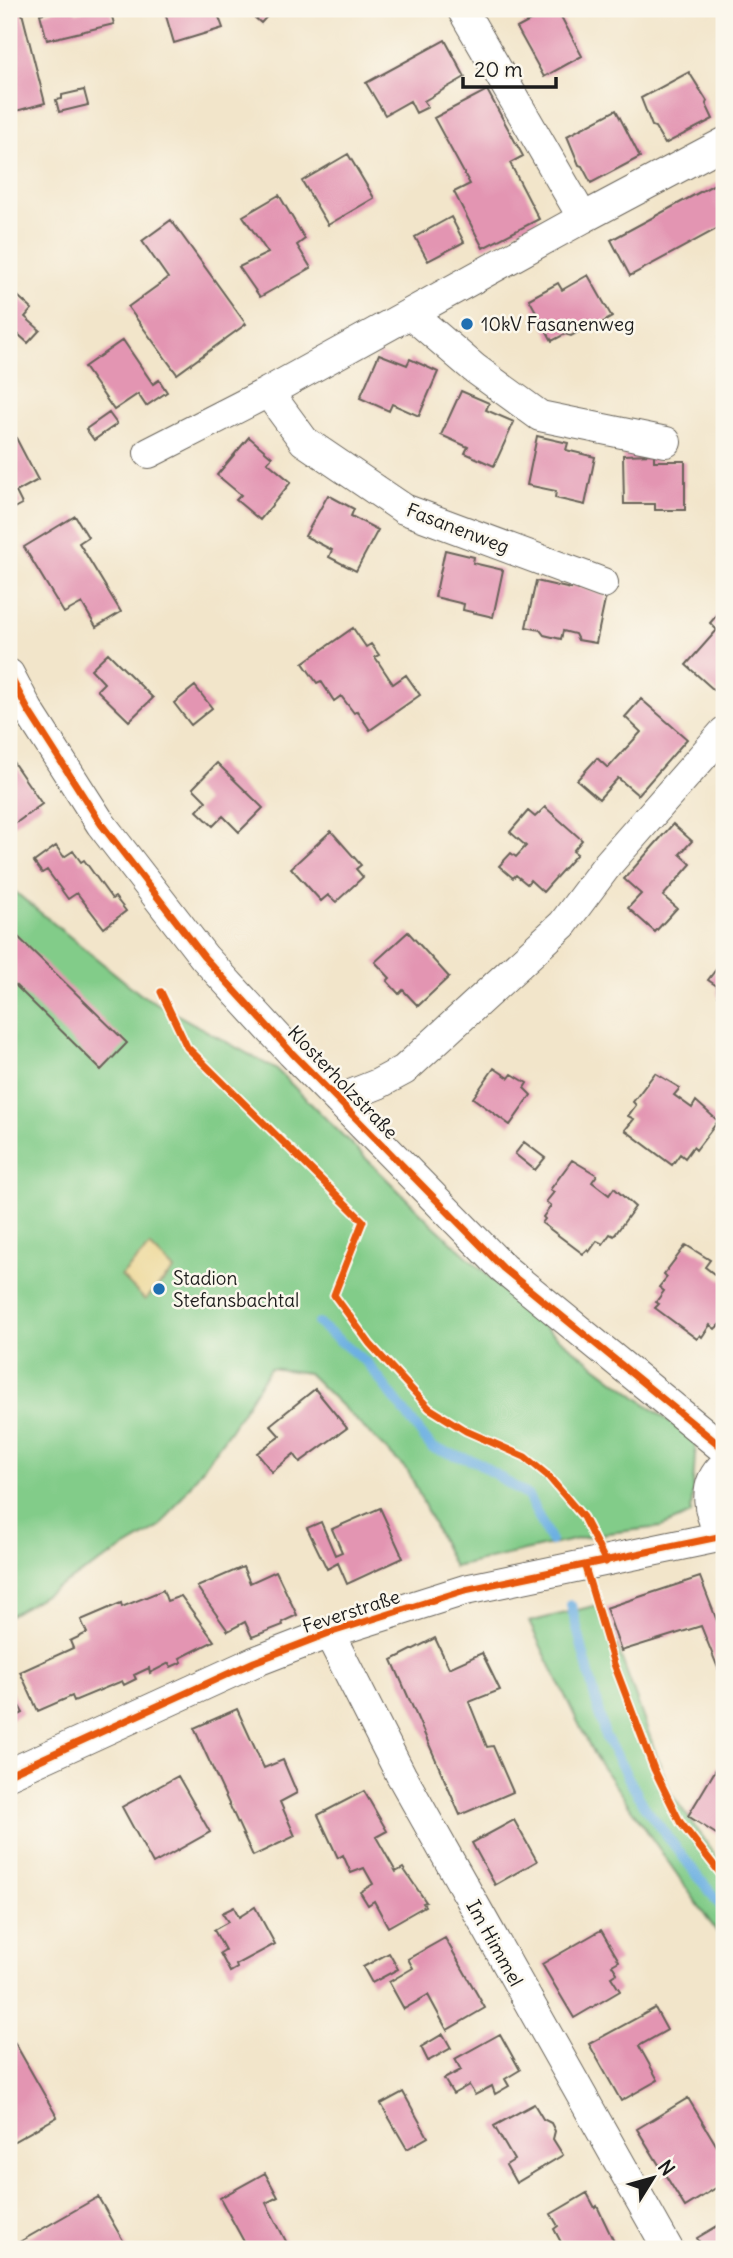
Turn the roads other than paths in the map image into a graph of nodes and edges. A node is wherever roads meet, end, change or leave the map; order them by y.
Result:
1 (462, 9) edge
2 (724, 143) edge
3 (583, 218) junction
4 (411, 314) junction
5 (268, 392) junction
6 (666, 442) dead end
7 (149, 453) dead end
8 (603, 583) dead end
9 (9, 674) edge
10 (724, 732) edge
11 (338, 1100) junction
12 (724, 1449) edge
13 (724, 1465) edge
14 (724, 1536) edge
15 (329, 1633) junction
16 (9, 1773) edge
17 (668, 2249) edge

1 - 3 street
2 - 3 street
3 - 4 street
4 - 5 street
4 - 6 street
5 - 7 street
5 - 8 street, Fasanenweg
9 - 11 street, Klosterholzstraße
10 - 11 street, Klosterholzstraße
11 - 12 street, Klosterholzstraße
13 - 14 street
14 - 15 street, Feverstraße
15 - 16 street, Feverstraße
15 - 17 street, Im Himmel

